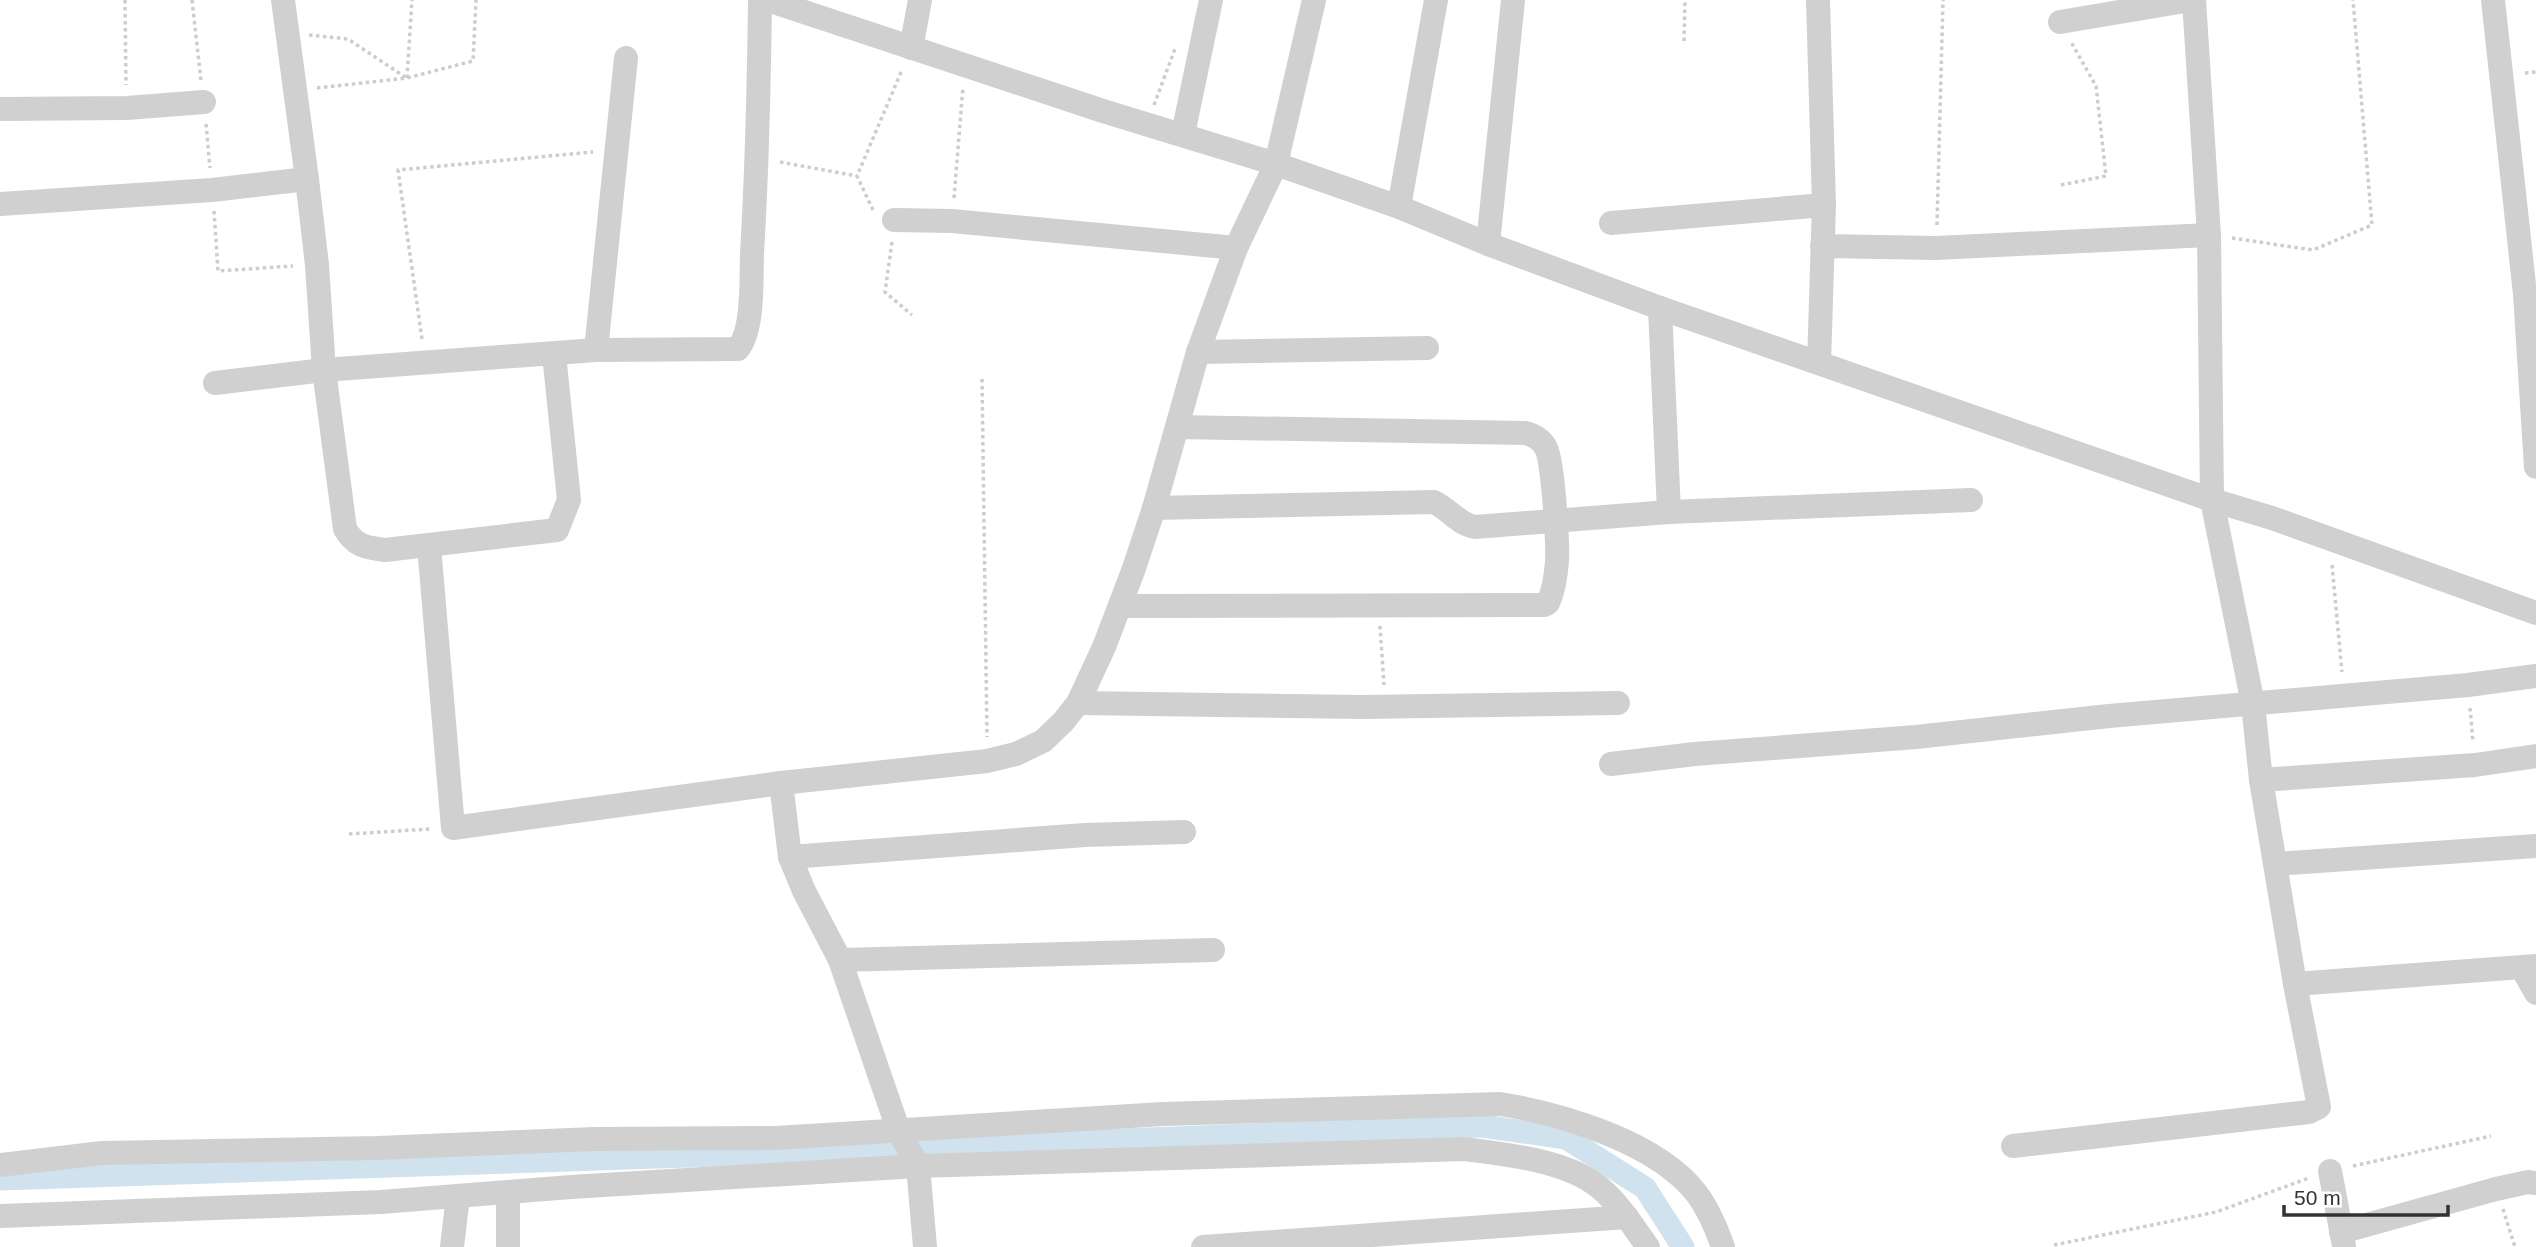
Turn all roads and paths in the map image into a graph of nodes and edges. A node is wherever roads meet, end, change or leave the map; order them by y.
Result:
1 (125, 0) edge
2 (192, 0) edge
3 (412, 0) edge
4 (476, 0) edge
5 (760, 0) edge
6 (768, 0) edge
7 (919, 0) edge
8 (1212, 0) edge
9 (1314, 0) edge
10 (1436, 0) edge
11 (1513, 0) edge
12 (1685, 0) edge
13 (1818, 0) edge
14 (1942, 0) edge
15 (2192, 0) edge
16 (2353, 0) edge
17 (2493, 0) edge
18 (276, 3) edge
19 (2060, 22) joint
20 (286, 33) junction
21 (1684, 41) dead end
22 (1176, 46) dead end
23 (911, 48) junction
24 (626, 58) dead end
25 (965, 64) junction
26 (407, 78) junction
27 (294, 90) junction
28 (204, 102) junction
29 (127, 108) junction
30 (0, 109) edge
31 (1147, 123) junction
32 (1183, 134) junction
33 (618, 149) junction
34 (758, 158) junction
35 (1276, 164) junction
36 (857, 176) junction
37 (307, 179) junction
38 (2061, 185) dead end
39 (212, 190) junction
40 (0, 204) edge
41 (1824, 205) junction
42 (1399, 207) junction
43 (2526, 219) edge
44 (894, 220) junction
45 (953, 221) junction
46 (1611, 223) dead end
47 (2209, 235) junction
48 (1488, 244) junction
49 (1822, 246) junction
50 (1236, 248) junction
51 (1937, 248) junction
52 (317, 265) junction
53 (2530, 293) edge
54 (1660, 308) junction
55 (912, 315) dead end
56 (1427, 348) dead end
57 (596, 350) junction
58 (1198, 352) junction
59 (554, 354) junction
60 (425, 362) junction
61 (1819, 363) junction
62 (324, 370) junction
63 (982, 379) dead end
64 (215, 383) dead end
65 (2534, 390) edge
66 (1177, 427) junction
67 (2536, 459) edge
68 (2536, 467) edge
69 (1971, 500) dead end
70 (2212, 500) junction
71 (1154, 508) junction
72 (1669, 512) junction
73 (1555, 520) junction
74 (2330, 538) junction
75 (429, 546) junction
76 (1121, 606) junction
77 (1378, 607) junction
78 (2536, 613) edge
79 (2536, 676) edge
80 (2468, 685) junction
81 (2344, 697) junction
82 (1078, 703) junction
83 (1618, 704) dead end
84 (2252, 704) junction
85 (1386, 706) junction
86 (2536, 756) edge
87 (987, 761) junction
88 (1611, 764) dead end
89 (2475, 765) junction
90 (2261, 780) junction
91 (781, 783) junction
92 (453, 828) junction
93 (1184, 832) dead end
94 (348, 834) dead end
95 (2536, 846) edge
96 (790, 857) junction
97 (2275, 864) junction
98 (1213, 950) dead end
99 (840, 960) junction
100 (2529, 967) edge
101 (2295, 984) junction
102 (2536, 993) edge
103 (899, 1132) junction
104 (2491, 1136) dead end
105 (2013, 1146) dead end
106 (0, 1165) edge
107 (918, 1166) junction
108 (2330, 1171) junction
109 (2536, 1182) edge
110 (2496, 1189) junction
111 (508, 1192) junction
112 (458, 1196) junction
113 (0, 1216) edge
114 (1627, 1217) junction
115 (2343, 1240) edge
116 (2054, 1245) dead end
117 (452, 1247) edge
118 (508, 1247) edge
119 (925, 1247) edge
120 (1203, 1247) edge
121 (1648, 1247) edge
122 (1723, 1247) edge
123 (2515, 1247) edge

1 - 29 path
2 - 28 path
3 - 26 path
4 - 26 path
5 - 34 street
6 - 23 street
7 - 23 street
8 - 32 street
9 - 35 street
10 - 42 street
11 - 48 street
12 - 21 path
13 - 41 street
14 - 51 path
15 - 19 street
15 - 47 street
16 - 47 path
17 - 43 street
18 - 20 street
19 - 38 path
20 - 26 path
20 - 27 street
22 - 31 path
23 - 25 street
23 - 36 path
24 - 33 street
25 - 31 street
25 - 45 path
26 - 27 path
27 - 37 street
28 - 29 street
28 - 39 path
29 - 30 street
31 - 32 street
32 - 35 street
33 - 57 street
33 - 60 path
34 - 36 path
34 - 57 street
35 - 42 street
35 - 50 street
36 - 44 path
37 - 39 street
37 - 52 street
39 - 40 street
39 - 52 path
41 - 46 street
41 - 49 street
42 - 48 street
43 - 53 street
44 - 45 street
44 - 55 path
45 - 50 street
47 - 51 street
47 - 70 street
48 - 54 street
49 - 51 street
49 - 61 street
50 - 58 street
52 - 62 street
53 - 65 street
54 - 61 street
54 - 72 street
56 - 58 street
57 - 59 street
58 - 66 street
59 - 60 street
59 - 75 street
60 - 62 street
61 - 70 street
62 - 64 street
62 - 75 street
63 - 87 path
65 - 67 street
66 - 71 street
66 - 73 street
67 - 68 street
69 - 72 street
70 - 74 street
70 - 84 street
71 - 73 street
71 - 76 street
72 - 73 street
73 - 77 street
74 - 78 street
74 - 81 path
75 - 92 street
76 - 77 street
76 - 82 street
77 - 85 path
79 - 80 street
80 - 81 street
80 - 89 path
81 - 84 street
82 - 85 street
82 - 87 street
83 - 85 street
84 - 88 street
84 - 90 street
86 - 89 street
87 - 91 street
89 - 90 street
90 - 97 street
91 - 92 street
91 - 96 street
92 - 94 path
93 - 96 street
95 - 97 street
96 - 99 street
97 - 101 street
98 - 99 street
99 - 103 street
100 - 101 street
100 - 102 street
101 - 105 street
103 - 106 street
103 - 107 street
103 - 122 street
104 - 108 path
107 - 111 street
107 - 114 street
107 - 119 street
108 - 115 street
108 - 116 path
109 - 110 street
110 - 115 street
110 - 123 path
111 - 112 street
111 - 118 street
112 - 113 street
112 - 117 street
114 - 120 street
114 - 121 street

